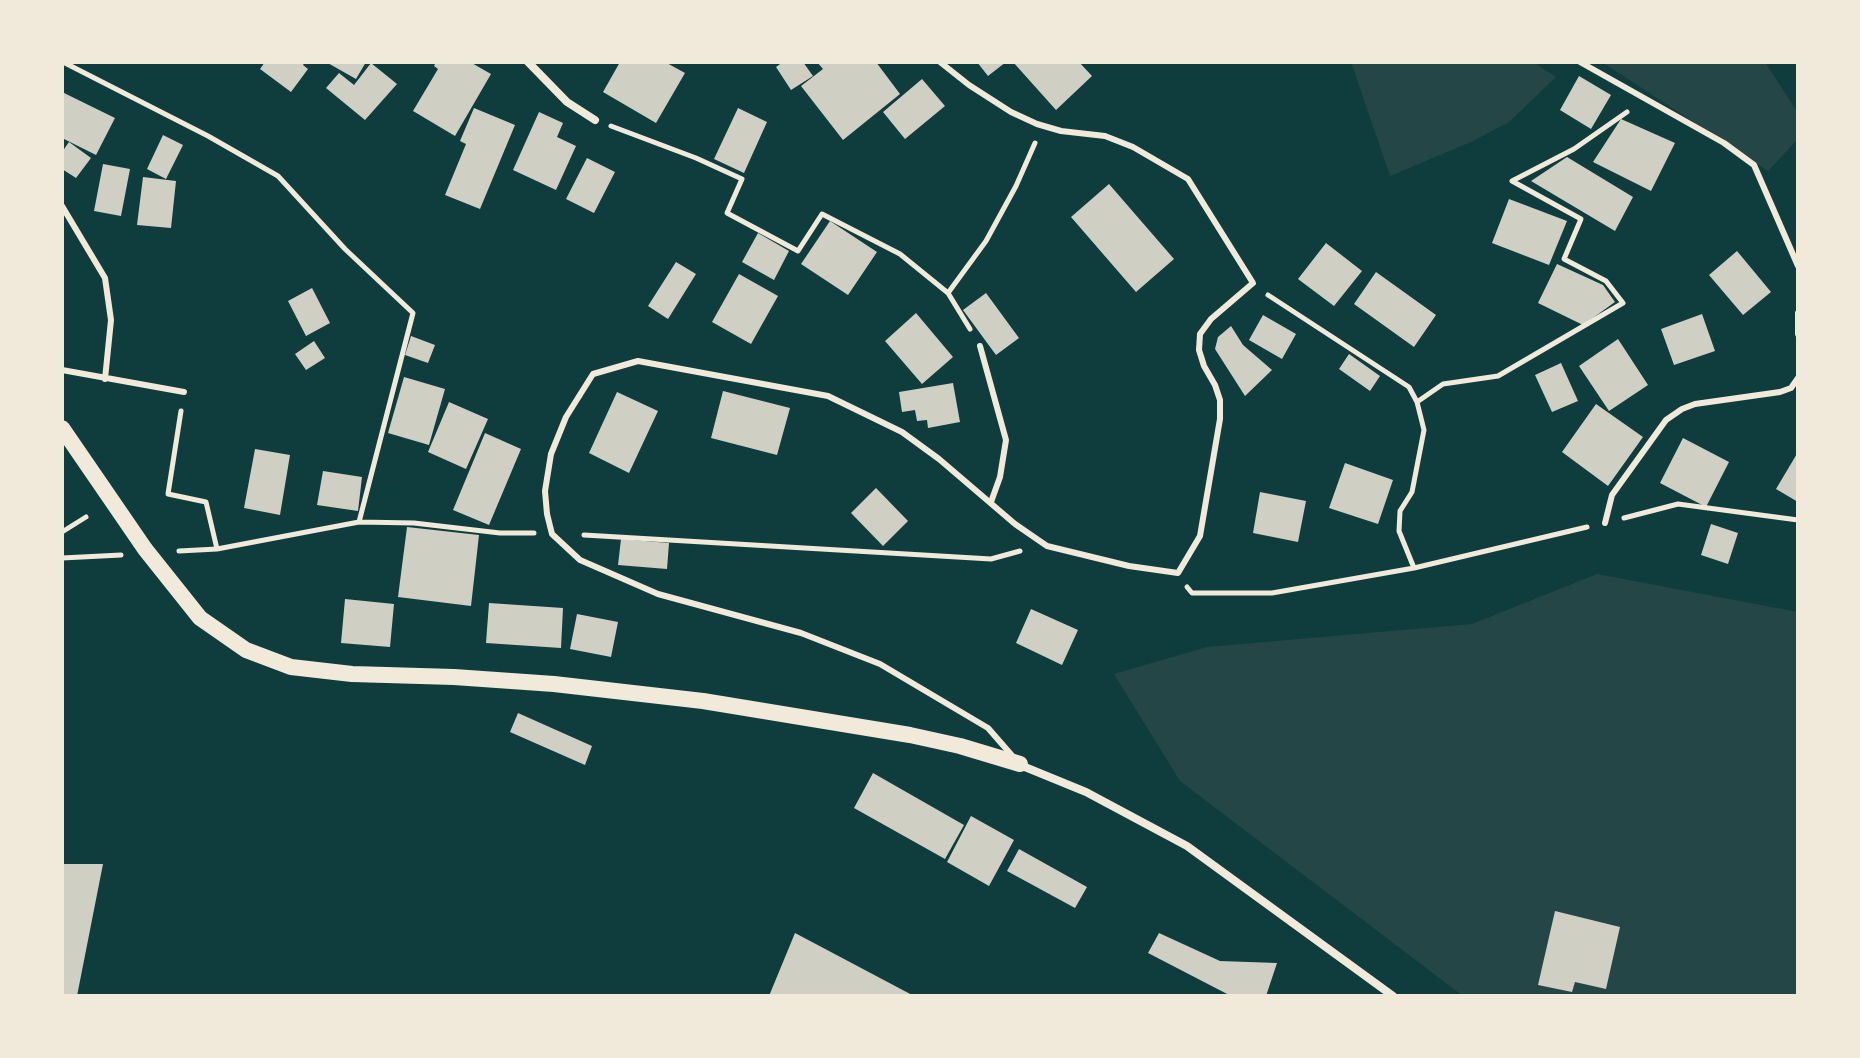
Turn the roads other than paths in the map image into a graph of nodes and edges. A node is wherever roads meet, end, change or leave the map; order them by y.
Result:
1 (528, 62) edge
2 (940, 62) edge
3 (1580, 62) edge
4 (595, 120) road end
5 (62, 206) edge
6 (1798, 266) edge
7 (1798, 313) edge
8 (1798, 334) edge
9 (980, 346) road end
10 (62, 370) edge
11 (1798, 378) edge
12 (105, 379) junction
13 (184, 392) dead end
14 (62, 428) edge
15 (991, 502) junction
16 (1605, 523) road end
17 (1020, 764) junction
18 (1393, 996) edge

1 - 4 street
2 - 15 lane
3 - 6 lane
5 - 12 lane
7 - 8 lane
9 - 15 lane
10 - 12 lane
11 - 16 lane
12 - 13 lane
14 - 17 main road
15 - 17 lane
17 - 18 street

